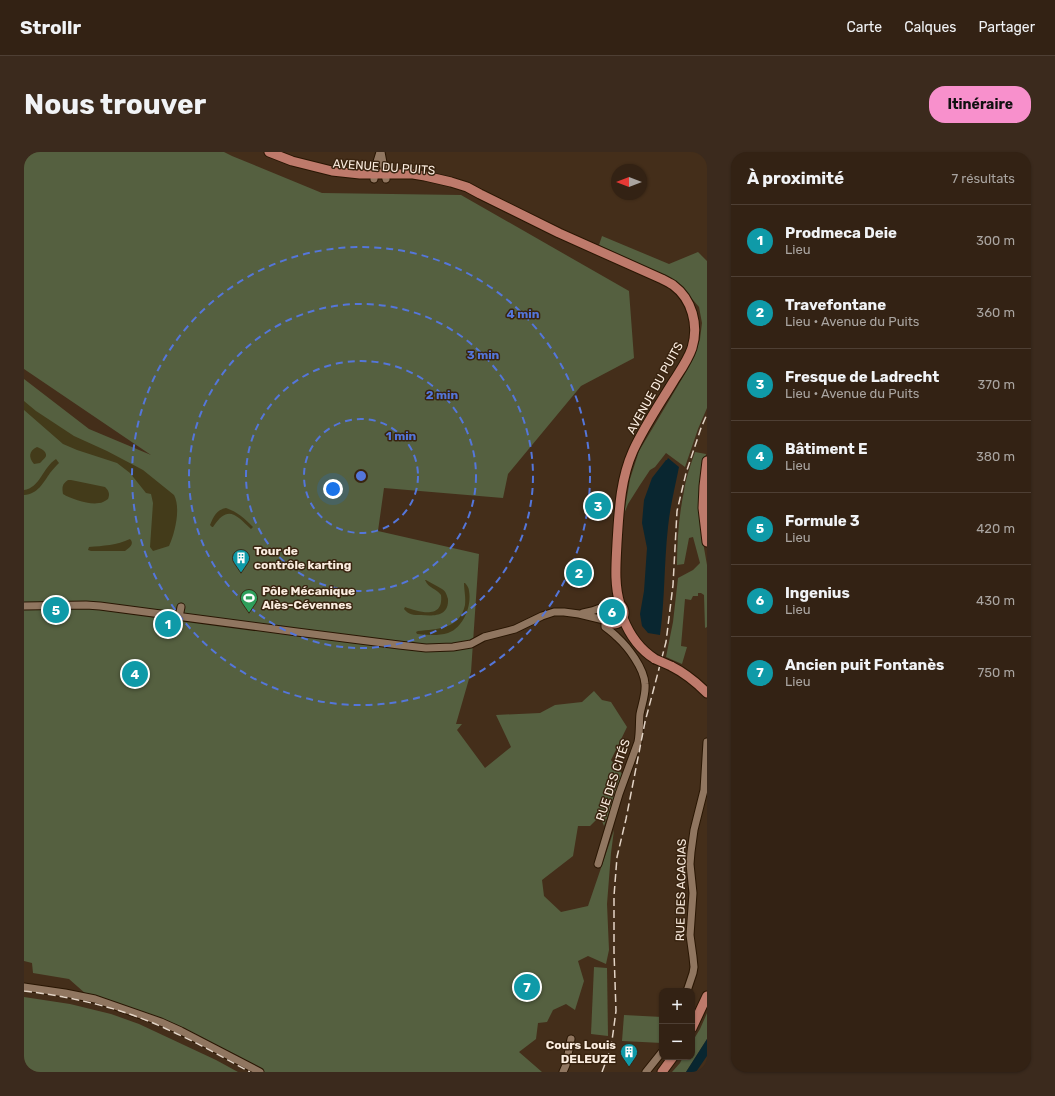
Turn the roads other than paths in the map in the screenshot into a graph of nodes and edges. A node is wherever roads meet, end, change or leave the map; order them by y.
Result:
1 (266, 152) edge
2 (269, 152) edge
3 (380, 152) edge
4 (374, 176) junction
5 (386, 176) junction
6 (707, 461) edge
7 (707, 542) edge
8 (615, 576) junction
9 (620, 604) junction
10 (605, 605) junction
11 (24, 606) edge
12 (181, 607) dead end
13 (579, 614) junction
14 (179, 617) junction
15 (623, 618) junction
16 (608, 622) junction
17 (635, 641) junction
18 (707, 694) edge
19 (707, 742) edge
20 (598, 864) dead end
21 (24, 988) edge
22 (688, 988) edge
23 (707, 996) edge
24 (694, 1024) edge
25 (571, 1039) dead end
26 (659, 1056) edge
27 (671, 1060) edge
28 (260, 1072) edge
29 (563, 1072) edge
30 (646, 1072) edge
31 (662, 1072) edge

1 - 4 main road, AVENUE DU PUITS
2 - 4 main road, AVENUE DU PUITS
3 - 4 street
3 - 5 street
4 - 5 main road, AVENUE DU PUITS
5 - 8 main road, AVENUE DU PUITS
6 - 7 main road
8 - 9 main road, AVENUE DU PUITS
8 - 10 main road, AVENUE DU PUITS
9 - 10 main road
9 - 15 main road
10 - 13 street
10 - 16 main road
11 - 14 street
12 - 14 street
13 - 14 street
13 - 16 street
15 - 16 main road
15 - 17 main road
16 - 17 main road
16 - 20 street, RUE DES CITÉS
17 - 18 main road, bridge
19 - 22 street, RUE DES ACACIAS
21 - 28 street
23 - 24 main road
25 - 29 street
26 - 30 street
27 - 31 main road

